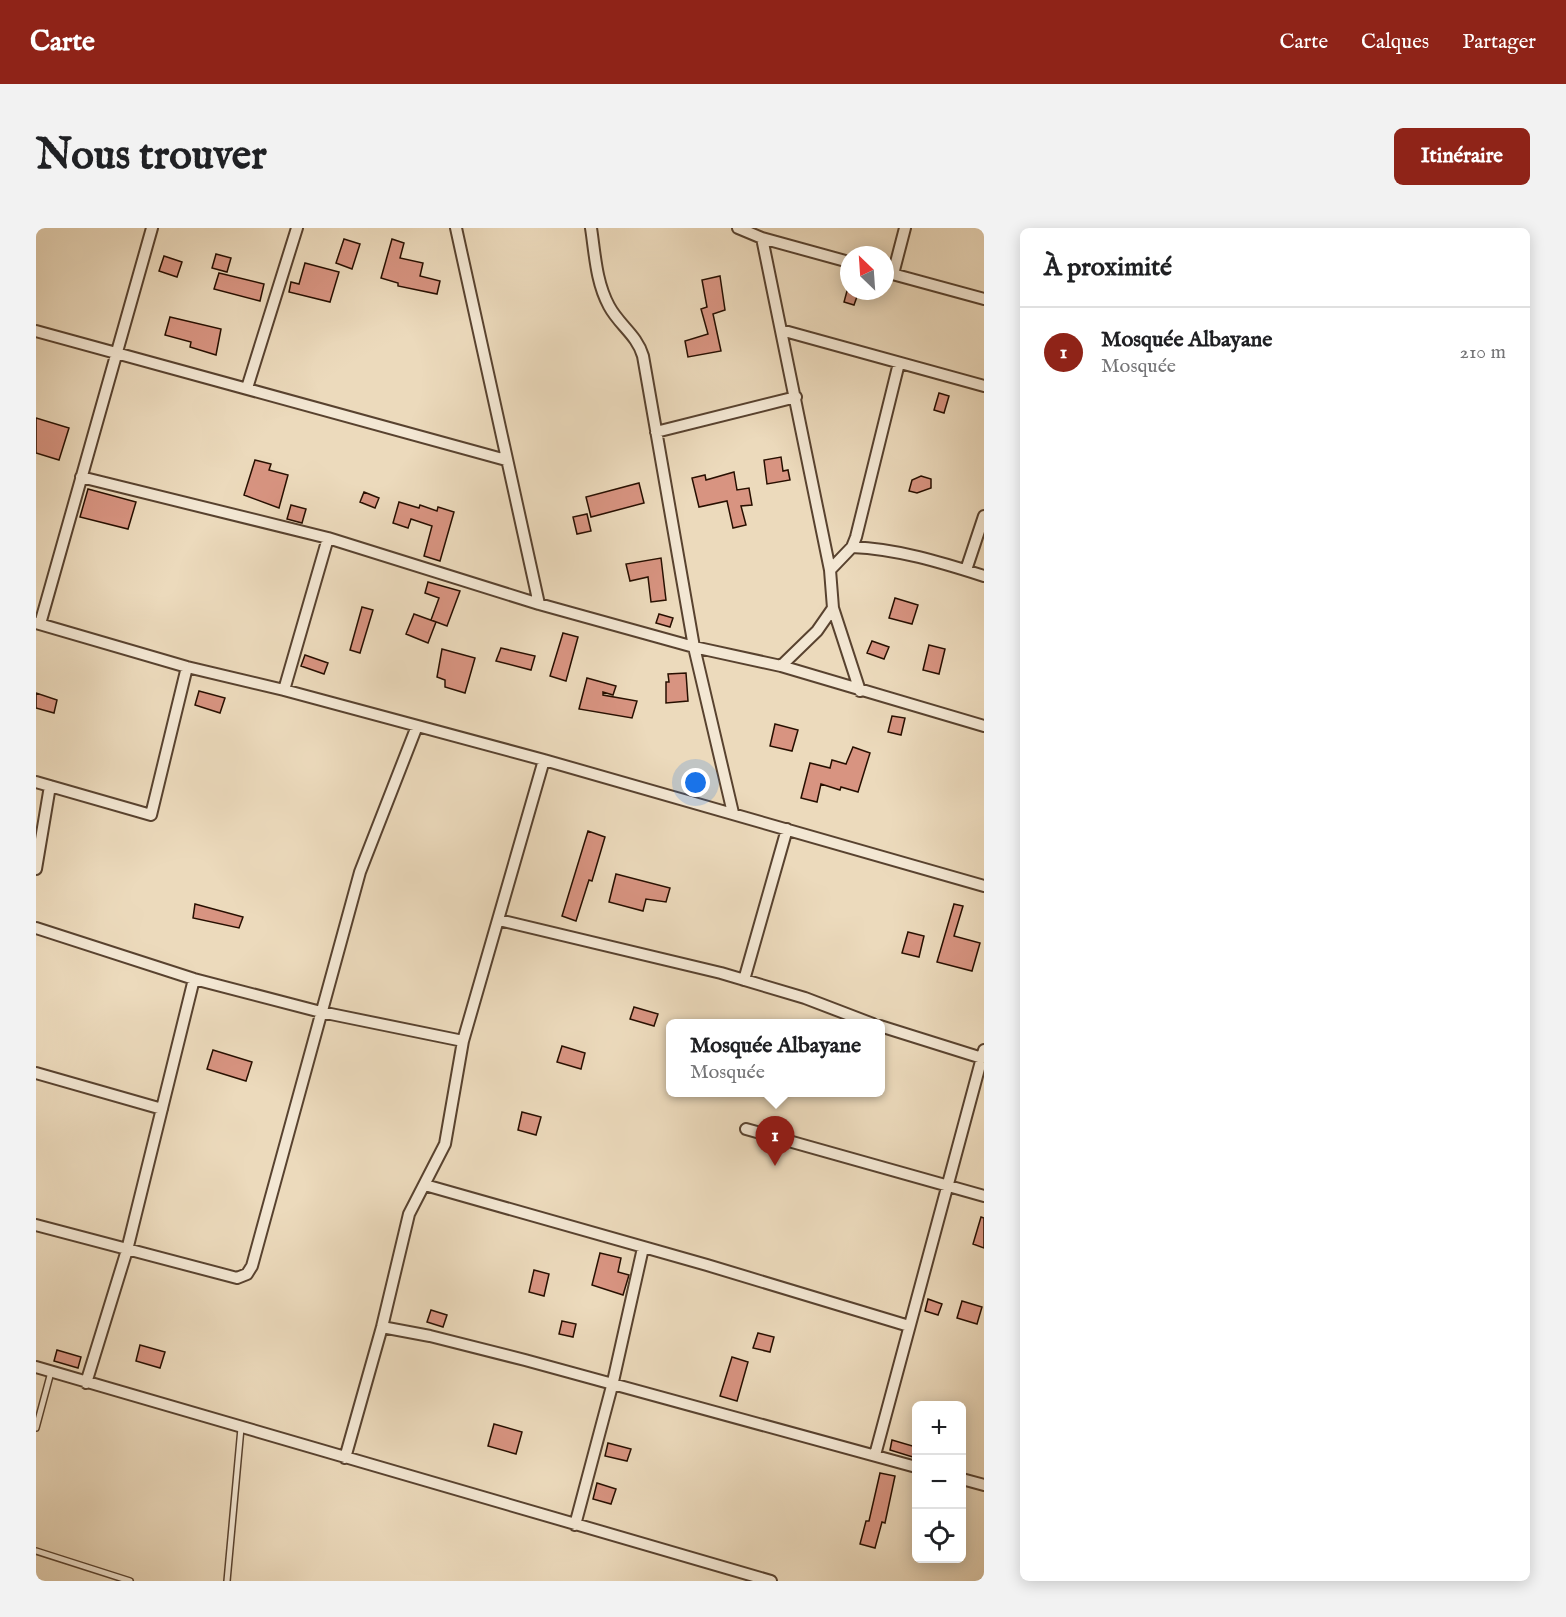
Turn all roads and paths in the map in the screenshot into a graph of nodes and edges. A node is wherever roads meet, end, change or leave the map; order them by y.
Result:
1 (152, 228) edge
2 (297, 228) edge
3 (456, 228) edge
4 (591, 228) edge
5 (738, 228) edge
6 (905, 228) edge
7 (762, 238) junction
8 (894, 259) edge
9 (840, 260) edge
10 (894, 274) edge
11 (984, 299) edge
12 (781, 330) junction
13 (36, 331) edge
14 (116, 353) junction
15 (899, 363) junction
16 (984, 386) edge
17 (247, 388) junction
18 (796, 397) junction
19 (656, 432) junction
20 (506, 460) junction
21 (81, 477) junction
22 (984, 516) edge
23 (328, 538) junction
24 (852, 548) junction
25 (830, 570) junction
26 (966, 570) junction
27 (984, 576) edge
28 (539, 604) junction
29 (833, 608) junction
30 (38, 624) edge
31 (694, 647) junction
32 (781, 666) junction
33 (188, 667) junction
34 (284, 690) junction
35 (860, 691) junction
36 (417, 726) junction
37 (984, 726) edge
38 (544, 760) junction
39 (36, 783) edge
40 (50, 786) junction
41 (733, 813) junction
42 (787, 829) junction
43 (36, 869) edge
44 (984, 886) edge
45 (499, 920) junction
46 (36, 928) edge
47 (194, 979) junction
48 (744, 980) junction
49 (321, 1012) junction
50 (862, 1019) edge
51 (885, 1027) edge
52 (463, 1041) junction
53 (983, 1054) edge
54 (36, 1073) edge
55 (162, 1109) junction
56 (746, 1129) dead end
57 (425, 1185) junction
58 (947, 1185) junction
59 (984, 1196) edge
60 (36, 1225) edge
61 (643, 1248) junction
62 (127, 1250) junction
63 (909, 1326) junction
64 (382, 1327) junction
65 (36, 1367) edge
66 (51, 1372) junction
67 (86, 1383) junction
68 (612, 1386) junction
69 (36, 1428) edge
70 (241, 1428) junction
71 (875, 1455) junction
72 (345, 1458) junction
73 (912, 1466) edge
74 (966, 1480) edge
75 (984, 1485) edge
76 (575, 1525) junction
77 (36, 1551) edge
78 (130, 1581) edge
79 (227, 1581) edge
80 (771, 1581) edge

1 - 14 street
2 - 17 street
3 - 20 street
4 - 19 street
5 - 7 street
6 - 8 street
7 - 9 street
7 - 12 street
10 - 11 street
12 - 15 street
12 - 18 street
13 - 14 street
14 - 17 street
14 - 21 street
15 - 16 street
15 - 24 street
17 - 20 street
18 - 19 street
18 - 25 street
19 - 31 street
20 - 28 street
21 - 23 street
21 - 30 street
22 - 26 street
23 - 28 street
23 - 34 street
24 - 25 street
24 - 26 street
25 - 29 street
26 - 27 street
28 - 31 street
29 - 32 street
29 - 35 street
30 - 33 street
31 - 32 street
31 - 41 street
32 - 35 street
33 - 34 street
33 - 40 street
34 - 36 street
35 - 37 street
36 - 38 street
36 - 49 street
38 - 41 street
38 - 45 street
39 - 40 street
40 - 43 street
41 - 42 street
42 - 44 street
42 - 48 street
45 - 48 street
45 - 52 street
46 - 47 street
47 - 49 street
47 - 55 street
48 - 50 street
49 - 52 street
49 - 62 street
51 - 53 street
52 - 57 street
53 - 58 street
54 - 55 street
55 - 62 street
56 - 58 street
57 - 61 street
57 - 64 street
58 - 59 street
58 - 63 street
60 - 62 street
61 - 63 street
61 - 68 street
62 - 67 street
63 - 71 street
64 - 68 street
64 - 72 street
65 - 66 street
66 - 67 street
66 - 69 lane
67 - 70 street
68 - 71 street
68 - 76 street
70 - 72 street
70 - 79 lane
71 - 73 street
72 - 76 street
74 - 75 street
76 - 80 street
77 - 78 lane

